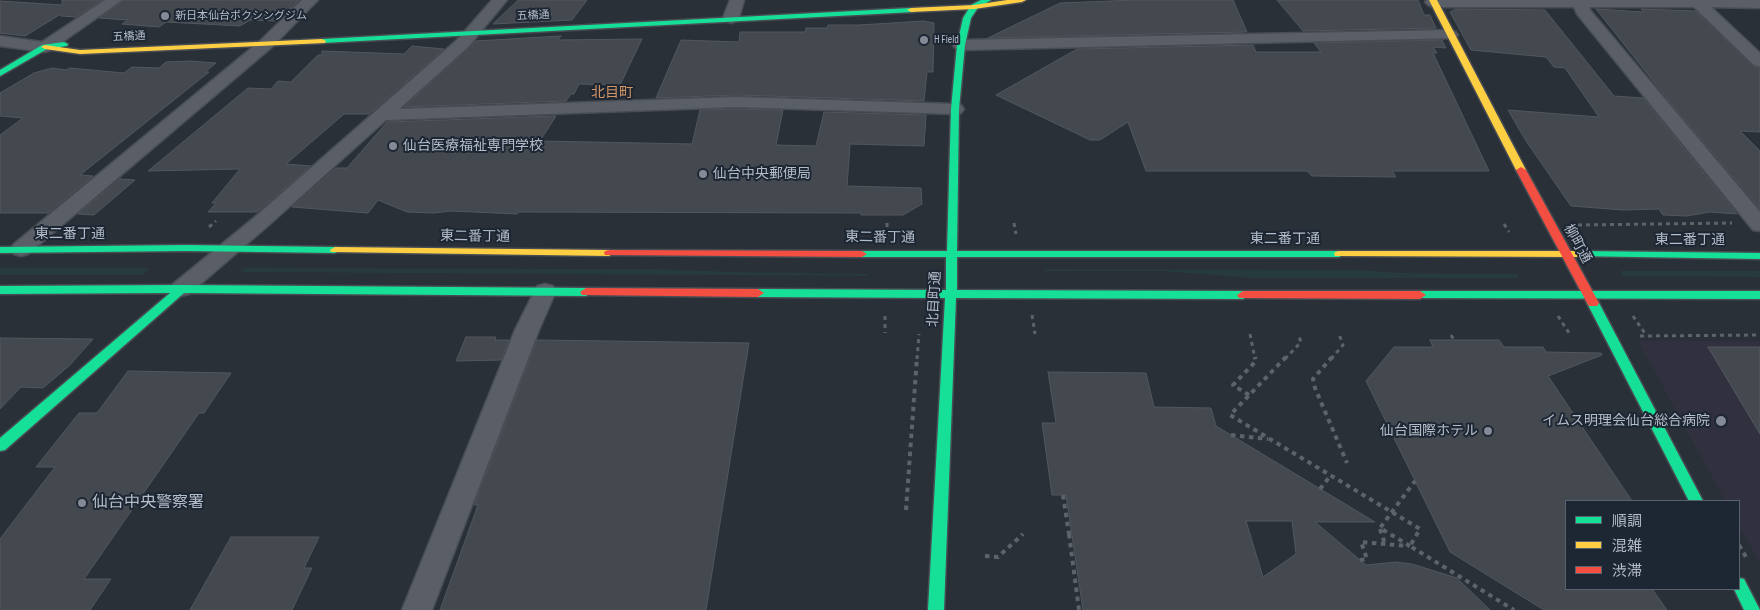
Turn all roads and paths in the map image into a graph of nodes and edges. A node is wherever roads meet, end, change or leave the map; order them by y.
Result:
1 (115, 0) edge
2 (311, 0) edge
3 (500, 0) edge
4 (880, 0) edge
5 (987, 0) edge
6 (1022, 0) edge
7 (1433, 1) edge
8 (1582, 1) edge
9 (1743, 1) edge
10 (1698, 3) junction
11 (1760, 3) edge
12 (974, 7) junction
13 (734, 9) edge
14 (414, 24) dead end
15 (477, 26) junction
16 (298, 30) dead end
17 (279, 31) junction
18 (1450, 35) junction
19 (258, 36) junction
20 (0, 41) edge
21 (961, 45) junction
22 (45, 47) junction
23 (1760, 62) edge
24 (0, 73) edge
25 (955, 109) junction
26 (382, 114) junction
27 (887, 223) dead end
28 (1014, 223) dead end
29 (1738, 223) dead end
30 (1575, 225) dead end
31 (1760, 225) edge
32 (1016, 235) dead end
33 (887, 237) dead end
34 (21, 249) junction
35 (228, 249) junction
36 (0, 250) edge
37 (952, 254) junction
38 (1566, 254) junction
39 (1760, 256) edge
40 (181, 289) junction
41 (0, 290) edge
42 (545, 291) junction
43 (951, 294) junction
44 (1587, 295) junction
45 (1760, 296) edge
46 (886, 312) dead end
47 (1631, 313) dead end
48 (1031, 314) dead end
49 (1557, 314) dead end
50 (885, 333) dead end
51 (919, 334) dead end
52 (1035, 334) dead end
53 (1250, 334) dead end
54 (1298, 334) dead end
55 (1339, 334) dead end
56 (1451, 335) dead end
57 (1760, 335) edge
58 (1572, 336) dead end
59 (1632, 336) dead end
60 (1646, 336) junction
61 (1454, 340) dead end
62 (1249, 395) junction
63 (1231, 435) dead end
64 (1271, 439) junction
65 (0, 446) edge
66 (1347, 463) dead end
67 (1331, 475) junction
68 (1415, 481) dead end
69 (1320, 489) dead end
70 (1063, 495) dead end
71 (1695, 500) edge
72 (906, 510) dead end
73 (1391, 511) junction
74 (1380, 528) junction
75 (1022, 534) dead end
76 (1385, 544) junction
77 (1410, 546) junction
78 (985, 556) dead end
79 (1360, 560) dead end
80 (1740, 586) edge
81 (417, 610) edge
82 (936, 610) edge
83 (1080, 610) edge
84 (1514, 610) edge
85 (1752, 610) edge

1 - 22 street
2 - 17 street
3 - 15 street
4 - 13 main road, 五橋通
5 - 12 main road
6 - 12 main road, 五橋通
7 - 8 street
7 - 18 main road, 柳町通
8 - 10 street
8 - 31 street
9 - 10 street
9 - 11 street
10 - 23 street
12 - 13 main road, 五橋通
12 - 21 main road, 北目町通
13 - 15 main road, 五橋通
14 - 15 main road, 五橋通
15 - 19 main road, 五橋通
15 - 26 street
16 - 17 main road
17 - 19 street
18 - 21 street
18 - 38 main road, 柳町通
19 - 22 main road, 五橋通
19 - 22 main road, 五橋通
19 - 34 street
20 - 22 street
21 - 25 main road, 北目町通
22 - 24 main road, 五橋通
25 - 26 street
25 - 37 main road, 北目町通
26 - 35 street
27 - 33 path
28 - 32 path
29 - 30 path
34 - 35 main road, 東二番丁通
34 - 36 main road, 東二番丁通
35 - 37 main road, 東二番丁通
35 - 40 street
37 - 38 main road, 東二番丁通
37 - 43 main road, 北目町通
38 - 39 main road, 東二番丁通
38 - 44 main road, 柳町通
40 - 41 main road
40 - 42 main road
40 - 65 main road
42 - 43 main road
42 - 81 street
43 - 44 main road
43 - 82 main road, 北目町通
44 - 45 main road
44 - 71 main road, 柳町通
46 - 50 path
47 - 60 path
48 - 52 path
49 - 58 path
51 - 72 path
53 - 62 path
54 - 62 path
55 - 66 path
56 - 61 path
57 - 60 path
59 - 60 path
62 - 64 path
63 - 64 path
64 - 67 path
67 - 69 path
67 - 73 path
68 - 73 path
70 - 83 path
73 - 74 path
73 - 77 path
74 - 76 path
74 - 77 path
75 - 78 path
76 - 77 path
76 - 79 path
77 - 84 path
80 - 85 main road

